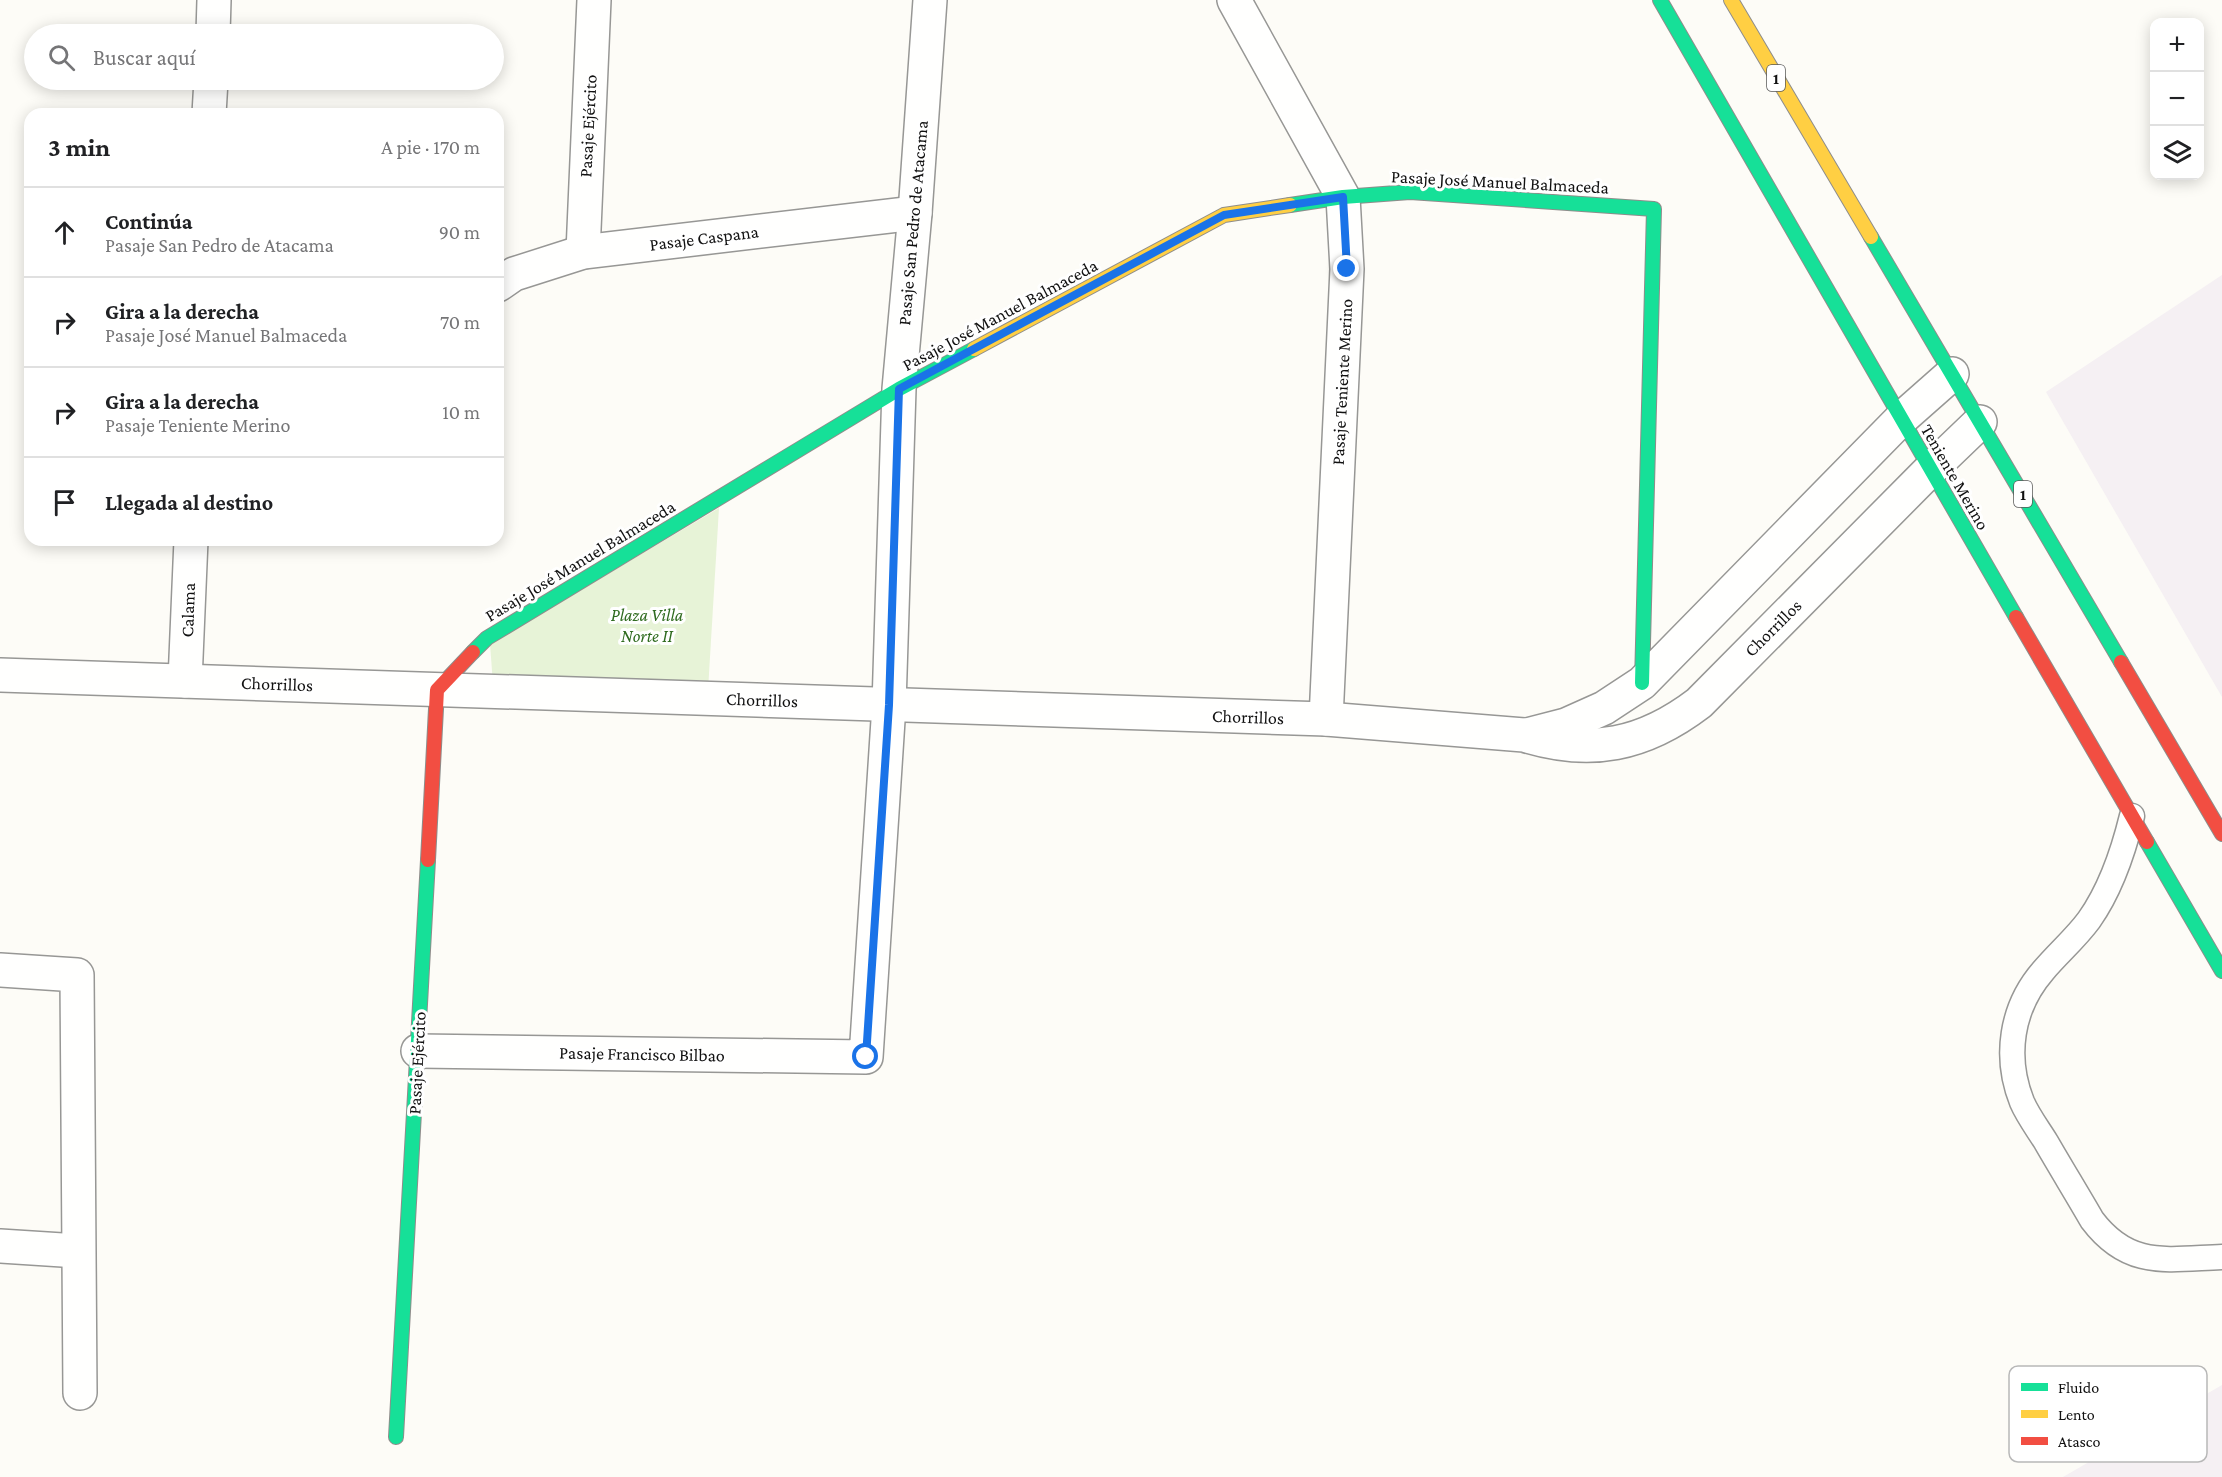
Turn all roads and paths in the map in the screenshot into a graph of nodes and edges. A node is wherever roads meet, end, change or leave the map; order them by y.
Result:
1 (214, 0) edge
2 (594, 0) edge
3 (930, 0) edge
4 (1234, 0) edge
5 (1660, 0) edge
6 (1731, 0) edge
7 (213, 24) edge
8 (210, 90) edge
9 (209, 108) edge
10 (1343, 197) junction
11 (915, 213) junction
12 (583, 252) junction
13 (504, 281) edge
14 (1952, 374) junction
15 (899, 389) junction
16 (1901, 419) junction
17 (1980, 422) junction
18 (1930, 470) junction
19 (191, 546) edge
20 (0, 675) edge
21 (185, 681) junction
22 (1642, 683) junction
23 (437, 690) junction
24 (889, 705) junction
25 (1326, 719) junction
26 (1524, 735) junction
27 (2132, 816) junction
28 (2222, 834) edge
29 (0, 970) edge
30 (2222, 971) edge
31 (418, 1051) junction
32 (866, 1057) joint
33 (0, 1246) edge
34 (78, 1251) junction
35 (2222, 1257) edge
36 (80, 1393) dead end
37 (396, 1437) dead end

1 - 7 street
2 - 12 street, Pasaje Ejército
3 - 11 street, Pasaje San Pedro de Atacama
4 - 10 street, Pasaje Teniente Merino
5 - 16 main road, Teniente Merino
6 - 14 main road, 1
8 - 9 street
10 - 15 main road, Pasaje José Manuel Balmaceda
10 - 22 main road, Pasaje José Manuel Balmaceda
10 - 25 street, Pasaje Teniente Merino
11 - 12 street, Pasaje Caspana
11 - 15 street, Pasaje San Pedro de Atacama
12 - 13 street, Pasaje Caspana
14 - 16 street, Chorrillos
14 - 17 main road, 1
15 - 23 main road, Pasaje José Manuel Balmaceda
15 - 24 street, Pasaje San Pedro de Atacama
16 - 18 main road, Teniente Merino
16 - 22 street, Chorrillos
17 - 18 street, Chorrillos
17 - 28 main road, 1
18 - 26 street, Chorrillos
18 - 27 main road, Teniente Merino
19 - 21 street, Calama
20 - 21 street, Chorrillos
21 - 23 street, Chorrillos
22 - 26 street, Chorrillos
23 - 24 street, Chorrillos
23 - 31 main road, Pasaje Ejército
24 - 25 street, Chorrillos
24 - 32 street, Pasaje San Pedro de Atacama
25 - 26 street, Chorrillos
27 - 30 main road, Teniente Merino
27 - 35 lane
29 - 34 street
31 - 32 street, Pasaje Francisco Bilbao
31 - 37 main road, Pasaje Ejército
33 - 34 street
34 - 36 street

